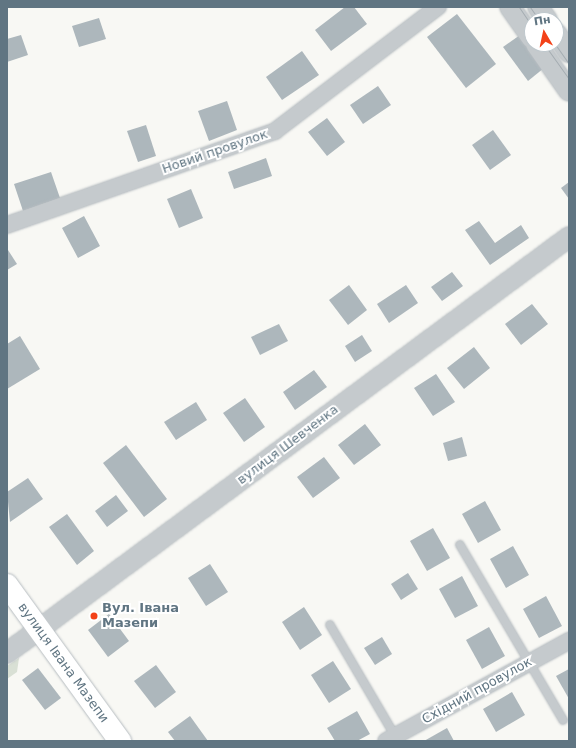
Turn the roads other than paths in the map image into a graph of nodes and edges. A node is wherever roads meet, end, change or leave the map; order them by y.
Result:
1 (438, 7) edge
2 (510, 7) edge
3 (524, 27) edge
4 (542, 52) edge
5 (569, 91) edge
6 (7, 225) edge
7 (569, 237) edge
8 (460, 545) dead end
9 (7, 585) edge
10 (330, 624) dead end
11 (39, 630) junction
12 (569, 641) edge
13 (7, 653) edge
14 (529, 663) junction
15 (563, 720) dead end
16 (393, 739) edge
17 (120, 741) edge

1 - 6 street, Новий провулок
2 - 3 street
4 - 5 street
7 - 11 street, вулиця Шевченка
8 - 14 lane
9 - 11 main road, вулиця Івана Мазепи
10 - 16 lane
11 - 13 street, вулиця Шевченка
11 - 17 main road, вулиця Івана Мазепи
12 - 14 street, Східний провулок
14 - 15 lane
14 - 16 street, Східний провулок

